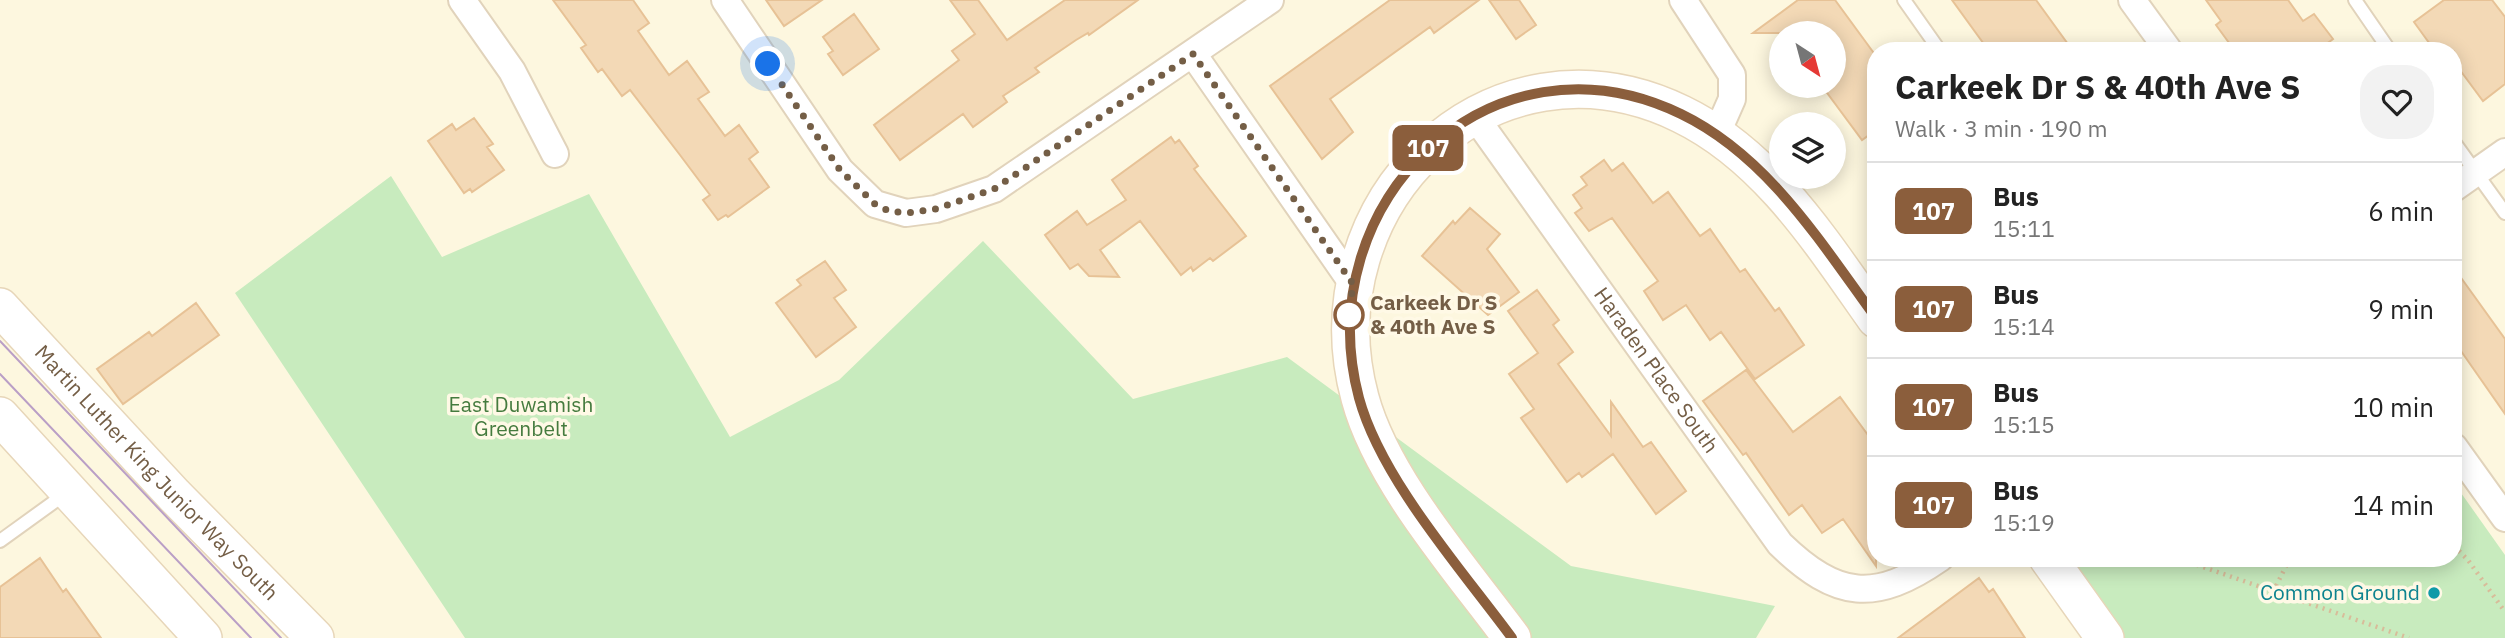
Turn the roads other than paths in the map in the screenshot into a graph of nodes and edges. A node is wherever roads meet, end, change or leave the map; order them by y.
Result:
1 (462, 0) edge
2 (725, 0) edge
3 (1270, 0) edge
4 (1683, 0) edge
5 (1904, 0) edge
6 (2132, 0) edge
7 (2355, 0) edge
8 (1934, 42) edge
9 (2162, 42) edge
10 (2384, 42) edge
11 (1193, 54) junction
12 (1473, 114) junction
13 (1717, 133) junction
14 (2505, 152) edge
15 (555, 154) dead end
16 (2464, 180) edge
17 (2505, 213) edge
18 (1353, 284) junction
19 (1867, 306) edge
20 (0, 307) edge
21 (0, 415) edge
22 (2462, 458) edge
23 (68, 491) junction
24 (2505, 518) edge
25 (0, 541) edge
26 (1925, 567) edge
27 (2054, 567) edge
28 (203, 638) edge
29 (315, 638) edge
30 (1512, 638) edge
31 (2105, 638) edge

1 - 15 street
2 - 11 street
3 - 11 street
4 - 13 street
5 - 8 lane
6 - 9 street
7 - 10 lane
11 - 18 street
12 - 13 main road
12 - 18 main road
12 - 26 street, Haraden Place South
13 - 19 main road
14 - 16 street
16 - 17 lane
18 - 30 main road
20 - 29 main road, Martin Luther King Junior Way South
21 - 23 main road
22 - 24 street
23 - 25 lane
23 - 28 main road
27 - 31 main road

